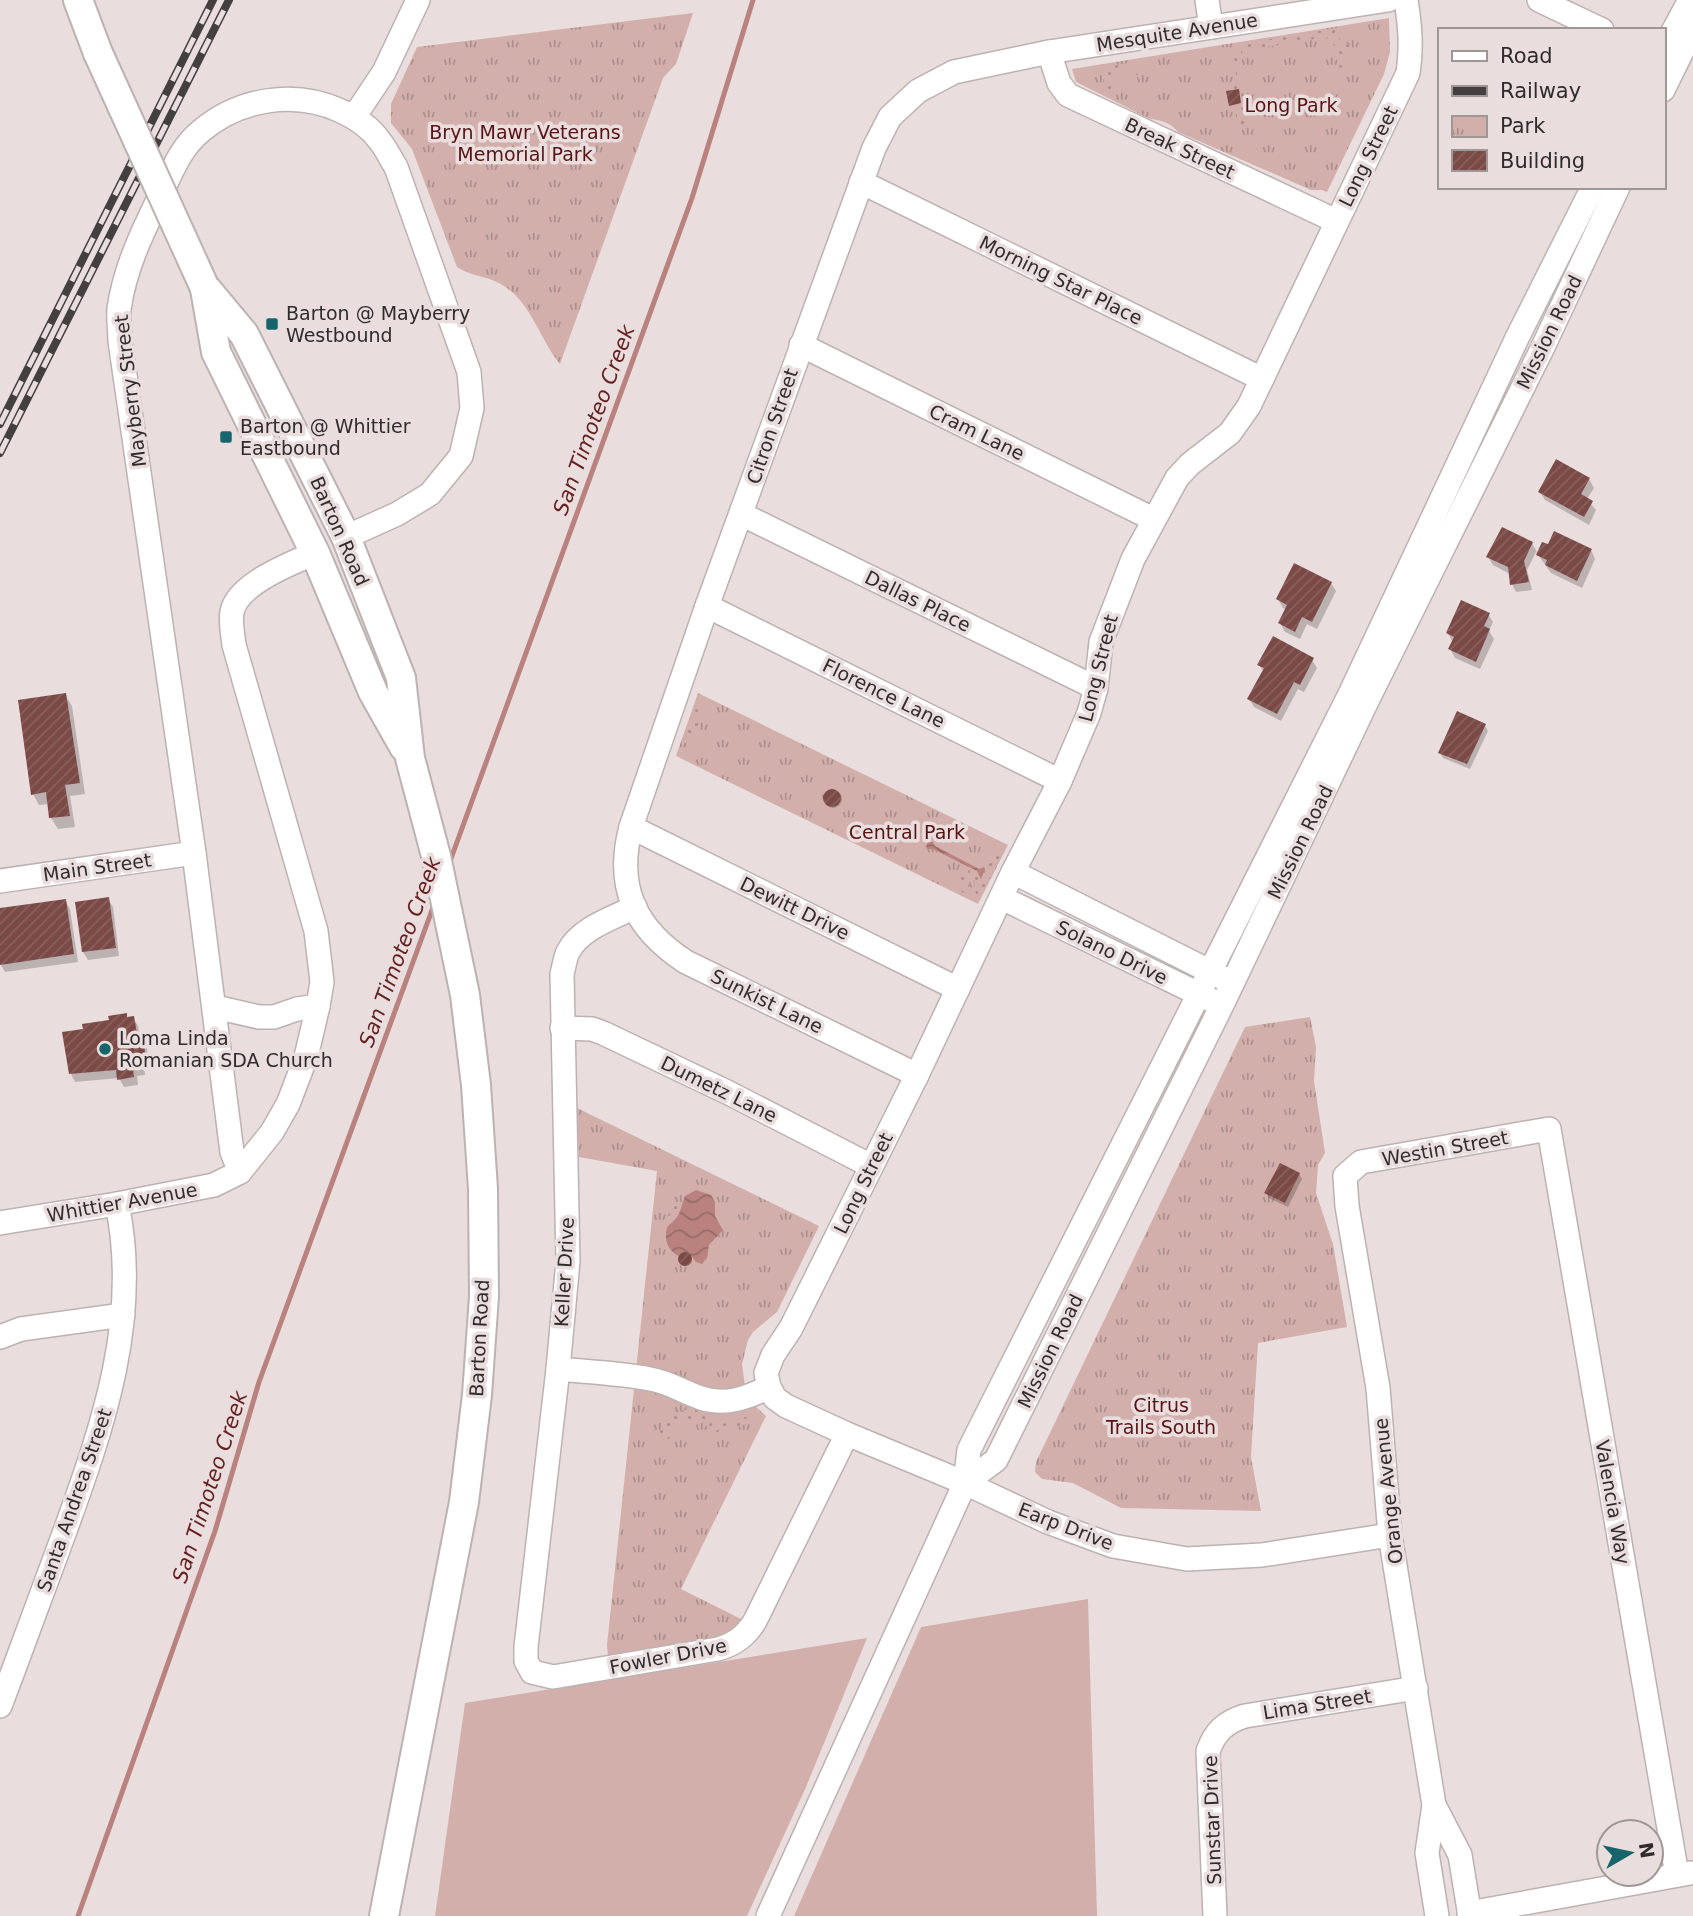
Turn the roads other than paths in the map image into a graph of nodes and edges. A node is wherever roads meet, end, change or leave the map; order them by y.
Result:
1 (78, 0) edge
2 (418, 0) edge
3 (1207, 0) edge
4 (1388, 0) edge
5 (1406, 0) edge
6 (1539, 0) edge
7 (1690, 0) edge
8 (1211, 27) junction
9 (1598, 28) edge
10 (1693, 29) edge
11 (1049, 52) junction
12 (1667, 57) edge
13 (354, 117) junction
14 (861, 182) junction
15 (1593, 189) edge
16 (1617, 189) edge
17 (1336, 221) junction
18 (204, 286) junction
19 (801, 345) junction
20 (1262, 379) junction
21 (741, 514) junction
22 (1153, 520) junction
23 (346, 537) junction
24 (315, 552) junction
25 (707, 606) junction
26 (1096, 688) junction
27 (410, 758) junction
28 (1060, 781) junction
29 (631, 827) junction
30 (194, 853) junction
31 (1013, 872) junction
32 (0, 881) edge
33 (1002, 898) junction
34 (635, 907) junction
35 (1102, 917) junction
36 (1090, 941) junction
37 (1210, 972) junction
38 (1233, 983) junction
39 (958, 989) junction
40 (1198, 995) junction
41 (1222, 1005) junction
42 (318, 1006) junction
43 (215, 1007) junction
44 (562, 1028) junction
45 (917, 1075) junction
46 (1549, 1129) joint
47 (871, 1166) junction
48 (240, 1172) junction
49 (1345, 1176) joint
50 (117, 1205) junction
51 (0, 1223) edge
52 (123, 1315) junction
53 (0, 1337) edge
54 (558, 1369) junction
55 (769, 1387) junction
56 (847, 1434) junction
57 (965, 1483) junction
58 (1390, 1535) junction
59 (532, 1672) joint
60 (1416, 1688) junction
61 (0, 1706) edge
62 (1221, 1728) joint
63 (1434, 1805) junction
64 (1685, 1874) edge
65 (1469, 1915) edge
66 (384, 1916) edge
67 (768, 1916) edge
68 (1215, 1916) edge
69 (1437, 1916) edge

1 - 18 main road, Barton Road, bridge
2 - 13 street
3 - 8 street
4 - 8 street, Mesquite Avenue
5 - 17 street, Long Street
6 - 9 street
7 - 12 street
8 - 11 street, Mesquite Avenue
10 - 12 street
11 - 14 street, Citron Street
11 - 17 street, Break Street
13 - 23 street, Mayberry Street
13 - 30 street, Mayberry Street
14 - 19 street, Citron Street
14 - 20 street, Morning Star Place
15 - 37 street, Mission Road
16 - 38 street, Mission Road
17 - 20 street, Long Street
18 - 23 main road, Barton Road
18 - 24 main road, Barton Road
19 - 21 street, Citron Street
19 - 22 street, Cram Lane
20 - 22 street, Long Street
21 - 25 street, Citron Street
21 - 26 street, Dallas Place
22 - 26 street, Long Street
23 - 27 main road, Barton Road
24 - 27 main road, Barton Road
24 - 42 street
25 - 28 street, Florence Lane
25 - 29 street, Citron Street
26 - 28 street, Long Street
27 - 66 main road, Barton Road
28 - 31 street, Long Street
29 - 34 street, Citron Street
29 - 39 street, Dewitt Drive
30 - 32 street, Main Street
30 - 43 street, Mayberry Street
31 - 33 street, Long Street
31 - 35 street, Solano Drive
33 - 36 street, Solano Drive
33 - 39 street, Long Street
34 - 44 street, Keller Drive
34 - 45 street, Sunkist Lane
35 - 36 street
35 - 37 street, Solano Drive
36 - 40 street, Solano Drive
37 - 38 street, Solano Drive
37 - 40 street, Mission Road
38 - 41 street, Mission Road
39 - 45 street, Long Street
40 - 41 street, Solano Drive
40 - 57 street, Mission Road
41 - 57 street, Mission Road
42 - 43 street
42 - 48 street
43 - 48 street, Mayberry Street
44 - 47 street, Dumetz Lane
44 - 54 street, Keller Drive
45 - 47 street, Long Street
46 - 49 street, Westin Street
46 - 64 street, Valencia Way
47 - 55 street, Long Street
48 - 50 street, Whittier Avenue
49 - 58 street, Orange Avenue
50 - 51 street, Whittier Avenue
50 - 52 street, Santa Andrea Street
52 - 53 street
52 - 61 street, Santa Andrea Street
54 - 55 street
54 - 59 street, Keller Drive
55 - 56 street, Earp Drive
56 - 57 street, Earp Drive
56 - 59 street, Fowler Drive
57 - 58 street, Earp Drive
57 - 67 street, Mission Road
58 - 60 street, Orange Avenue
60 - 62 street, Lima Street
60 - 63 street, Orange Avenue
62 - 68 street, Sunstar Drive
63 - 65 street, Orange Avenue
63 - 69 street, Orange Avenue
64 - 65 street

